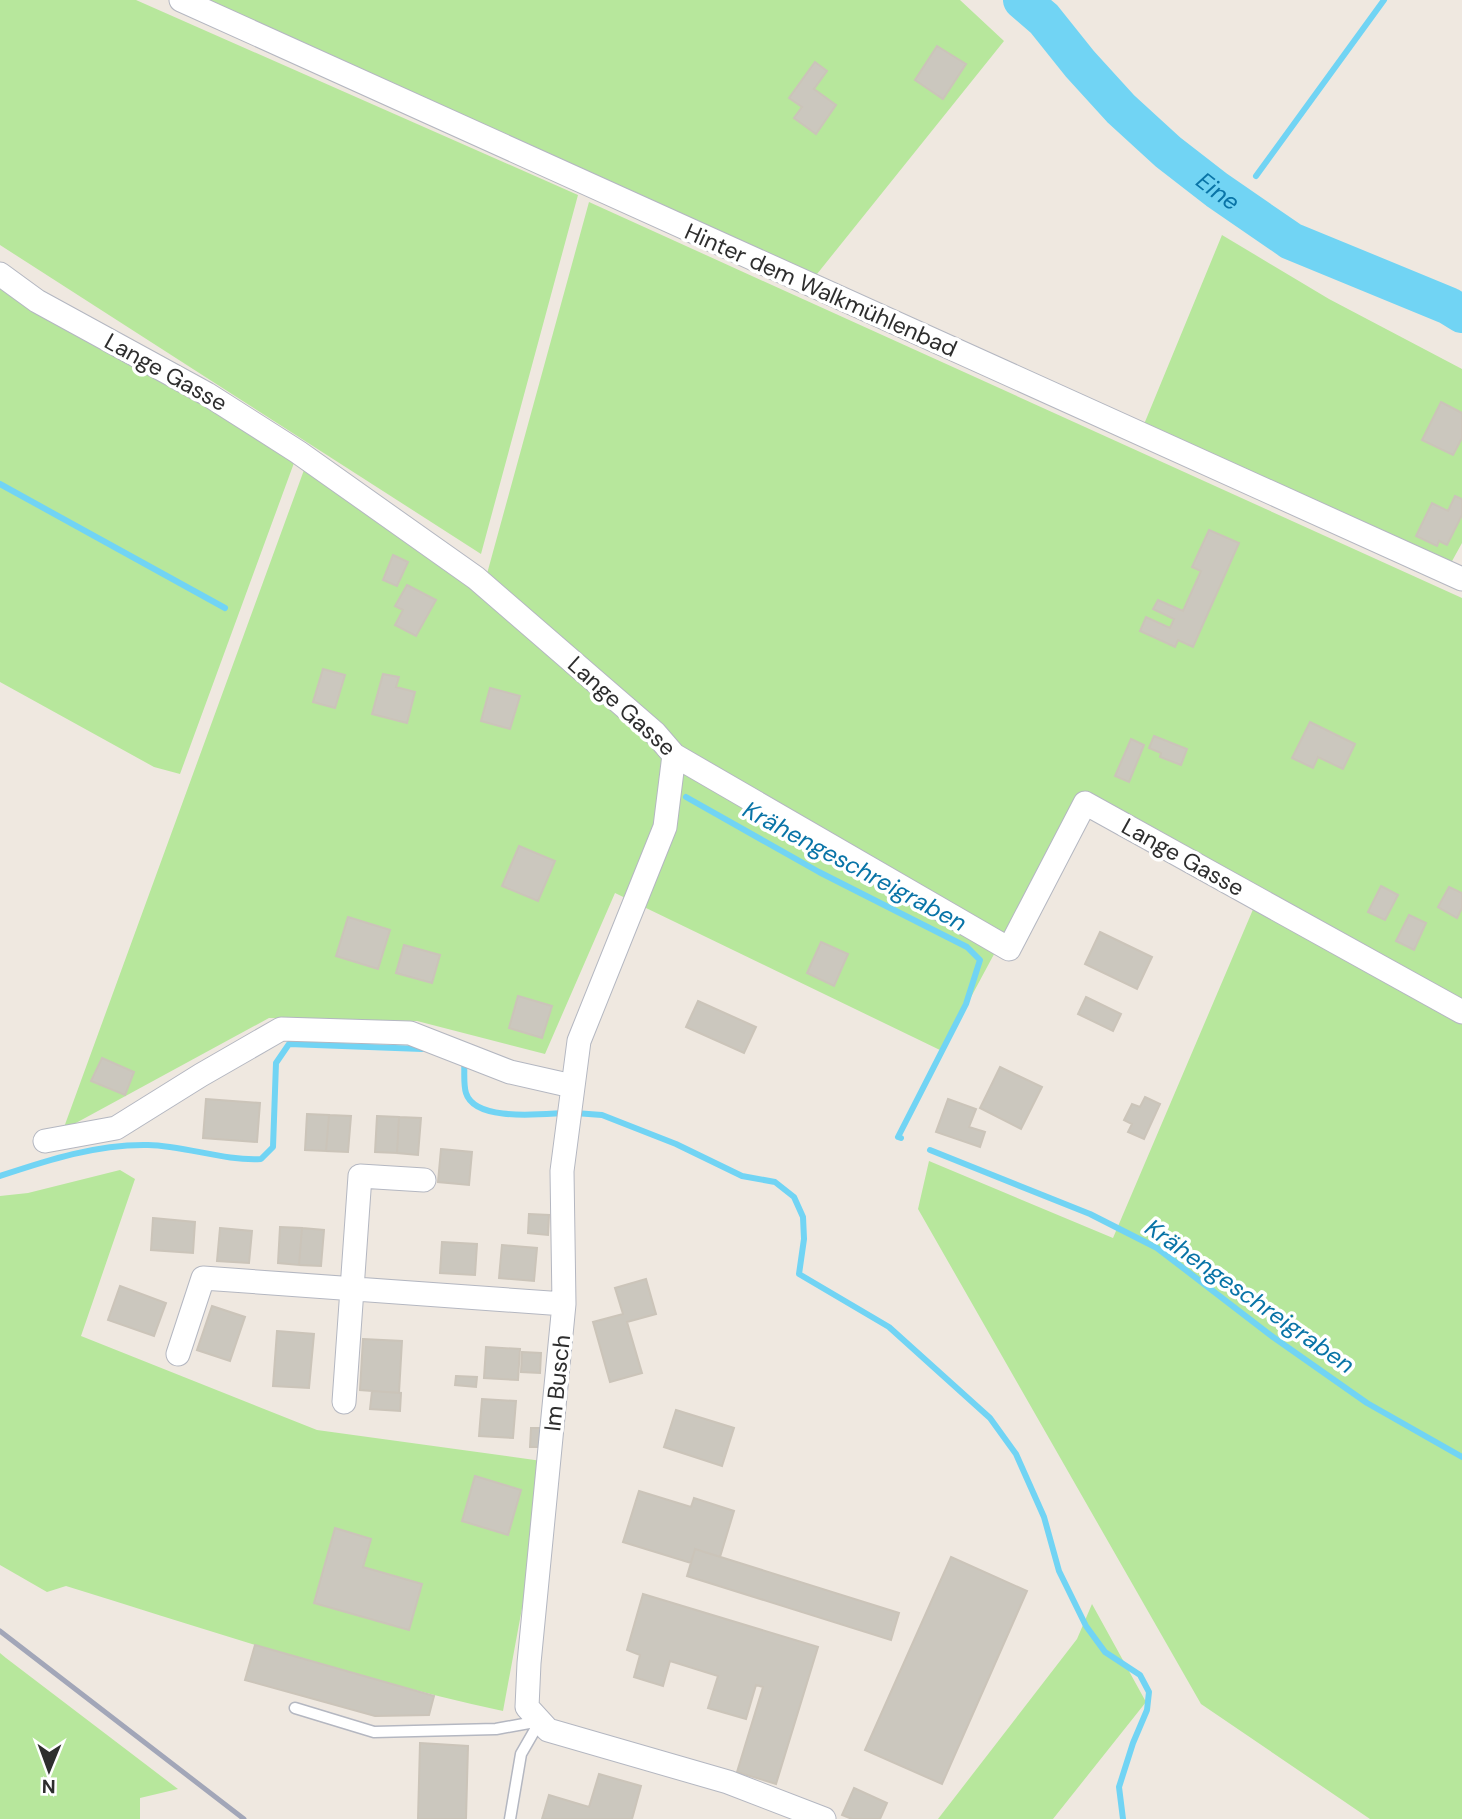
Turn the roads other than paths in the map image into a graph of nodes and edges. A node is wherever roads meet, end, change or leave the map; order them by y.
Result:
1 (181, 0) edge
2 (0, 274) edge
3 (1462, 579) edge
4 (674, 755) junction
5 (1462, 1012) edge
6 (570, 1102) junction
7 (46, 1141) dead end
8 (424, 1180) dead end
9 (352, 1288) junction
10 (565, 1304) junction
11 (178, 1354) dead end
12 (344, 1402) dead end
13 (295, 1707) dead end
14 (540, 1721) junction
15 (510, 1819) edge
16 (824, 1819) edge

1 - 3 street, Hinter dem Walkmühlenbad
2 - 4 street, Lange Gasse
4 - 5 street, Lange Gasse
4 - 6 street, Im Busch
6 - 7 street
6 - 10 street, Im Busch
8 - 9 street
9 - 10 street
9 - 11 street
9 - 12 street
10 - 14 street, Im Busch
13 - 14 lane
14 - 15 lane
14 - 16 street

